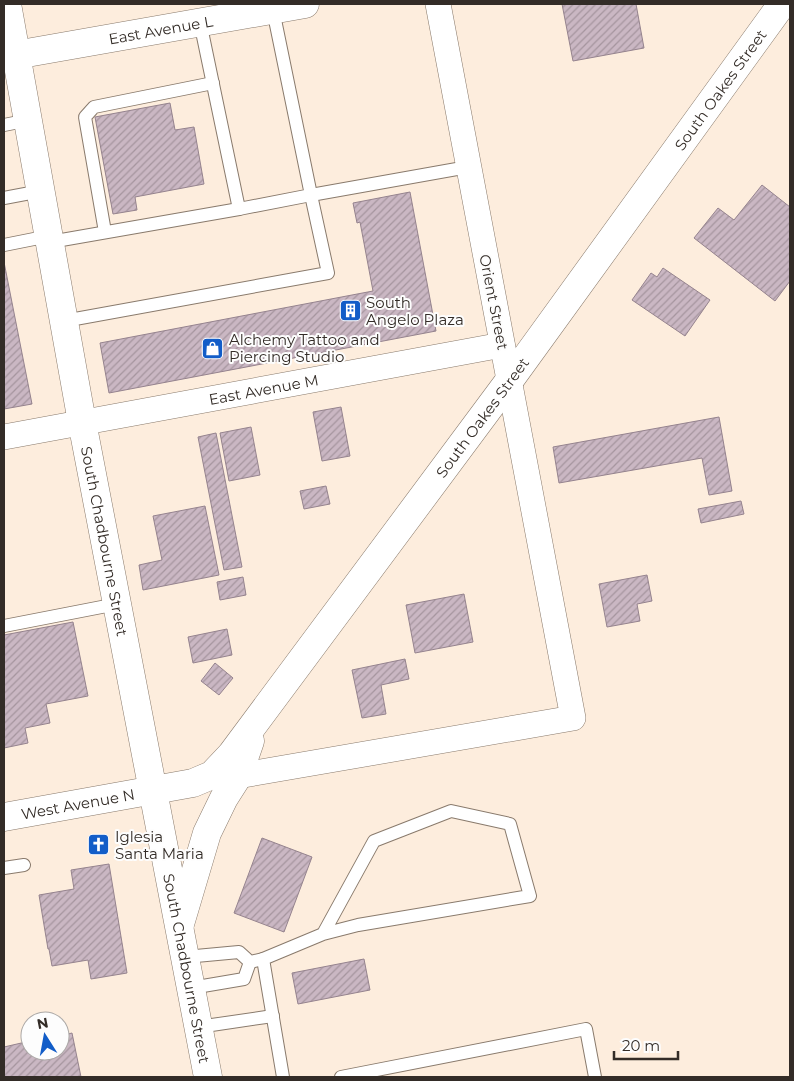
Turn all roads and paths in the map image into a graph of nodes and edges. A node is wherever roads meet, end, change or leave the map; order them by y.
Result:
1 (7, 4) edge
2 (304, 4) edge
3 (438, 4) edge
4 (782, 4) edge
5 (273, 10) junction
6 (200, 22) junction
7 (10, 56) edge
8 (213, 83) junction
9 (16, 122) edge
10 (468, 167) junction
11 (41, 191) junction
12 (311, 195) junction
13 (4, 198) edge
14 (239, 209) junction
15 (105, 232) junction
16 (50, 239) junction
17 (4, 245) edge
18 (64, 321) junction
19 (502, 345) junction
20 (509, 381) junction
21 (82, 422) junction
22 (4, 437) edge
23 (117, 604) junction
24 (4, 626) edge
25 (256, 722) junction
26 (238, 776) junction
27 (193, 783) junction
28 (152, 790) junction
29 (4, 817) edge
30 (24, 865) dead end
31 (4, 868) edge
32 (179, 928) junction
33 (323, 934) junction
34 (185, 957) junction
35 (263, 959) junction
36 (250, 962) junction
37 (191, 988) junction
38 (273, 1016) junction
39 (198, 1027) junction
40 (360, 1075) edge
41 (208, 1077) edge
42 (283, 1077) edge
43 (341, 1077) edge
44 (595, 1077) edge

1 - 7 main road, South Chadbourne Street
2 - 5 main road, East Avenue L
3 - 10 street, Orient Street
4 - 20 main road, South Oakes Street
5 - 6 main road, East Avenue L
5 - 12 lane
6 - 7 main road, East Avenue L
6 - 8 lane
7 - 9 main road, South Chadbourne Street
8 - 14 lane
8 - 15 lane
9 - 11 main road, South Chadbourne Street
10 - 12 lane
10 - 19 street, Orient Street
11 - 13 lane
11 - 16 main road, South Chadbourne Street
12 - 14 lane
12 - 18 lane
14 - 15 lane
15 - 16 lane
16 - 17 lane
16 - 18 main road, South Chadbourne Street
18 - 21 main road, South Chadbourne Street
19 - 20 street, Orient Street
19 - 21 street, East Avenue M
20 - 25 main road, South Oakes Street
20 - 26 street, Orient Street
21 - 22 street, East Avenue M
21 - 23 main road, South Chadbourne Street
23 - 24 lane
23 - 28 main road, South Chadbourne Street
25 - 26 main road
25 - 27 main road, South Oakes Street
26 - 27 street
26 - 32 main road
27 - 28 main road, South Oakes Street
28 - 29 main road, West Avenue N
28 - 32 main road, South Chadbourne Street
30 - 31 lane
32 - 34 main road, South Chadbourne Street
33 - 33 lane
33 - 35 lane
34 - 36 lane
34 - 37 main road, South Chadbourne Street
35 - 36 lane
35 - 38 lane
36 - 37 lane
37 - 39 main road, South Chadbourne Street
38 - 39 lane
38 - 42 lane
39 - 41 main road, South Chadbourne Street
40 - 43 lane
40 - 44 lane

